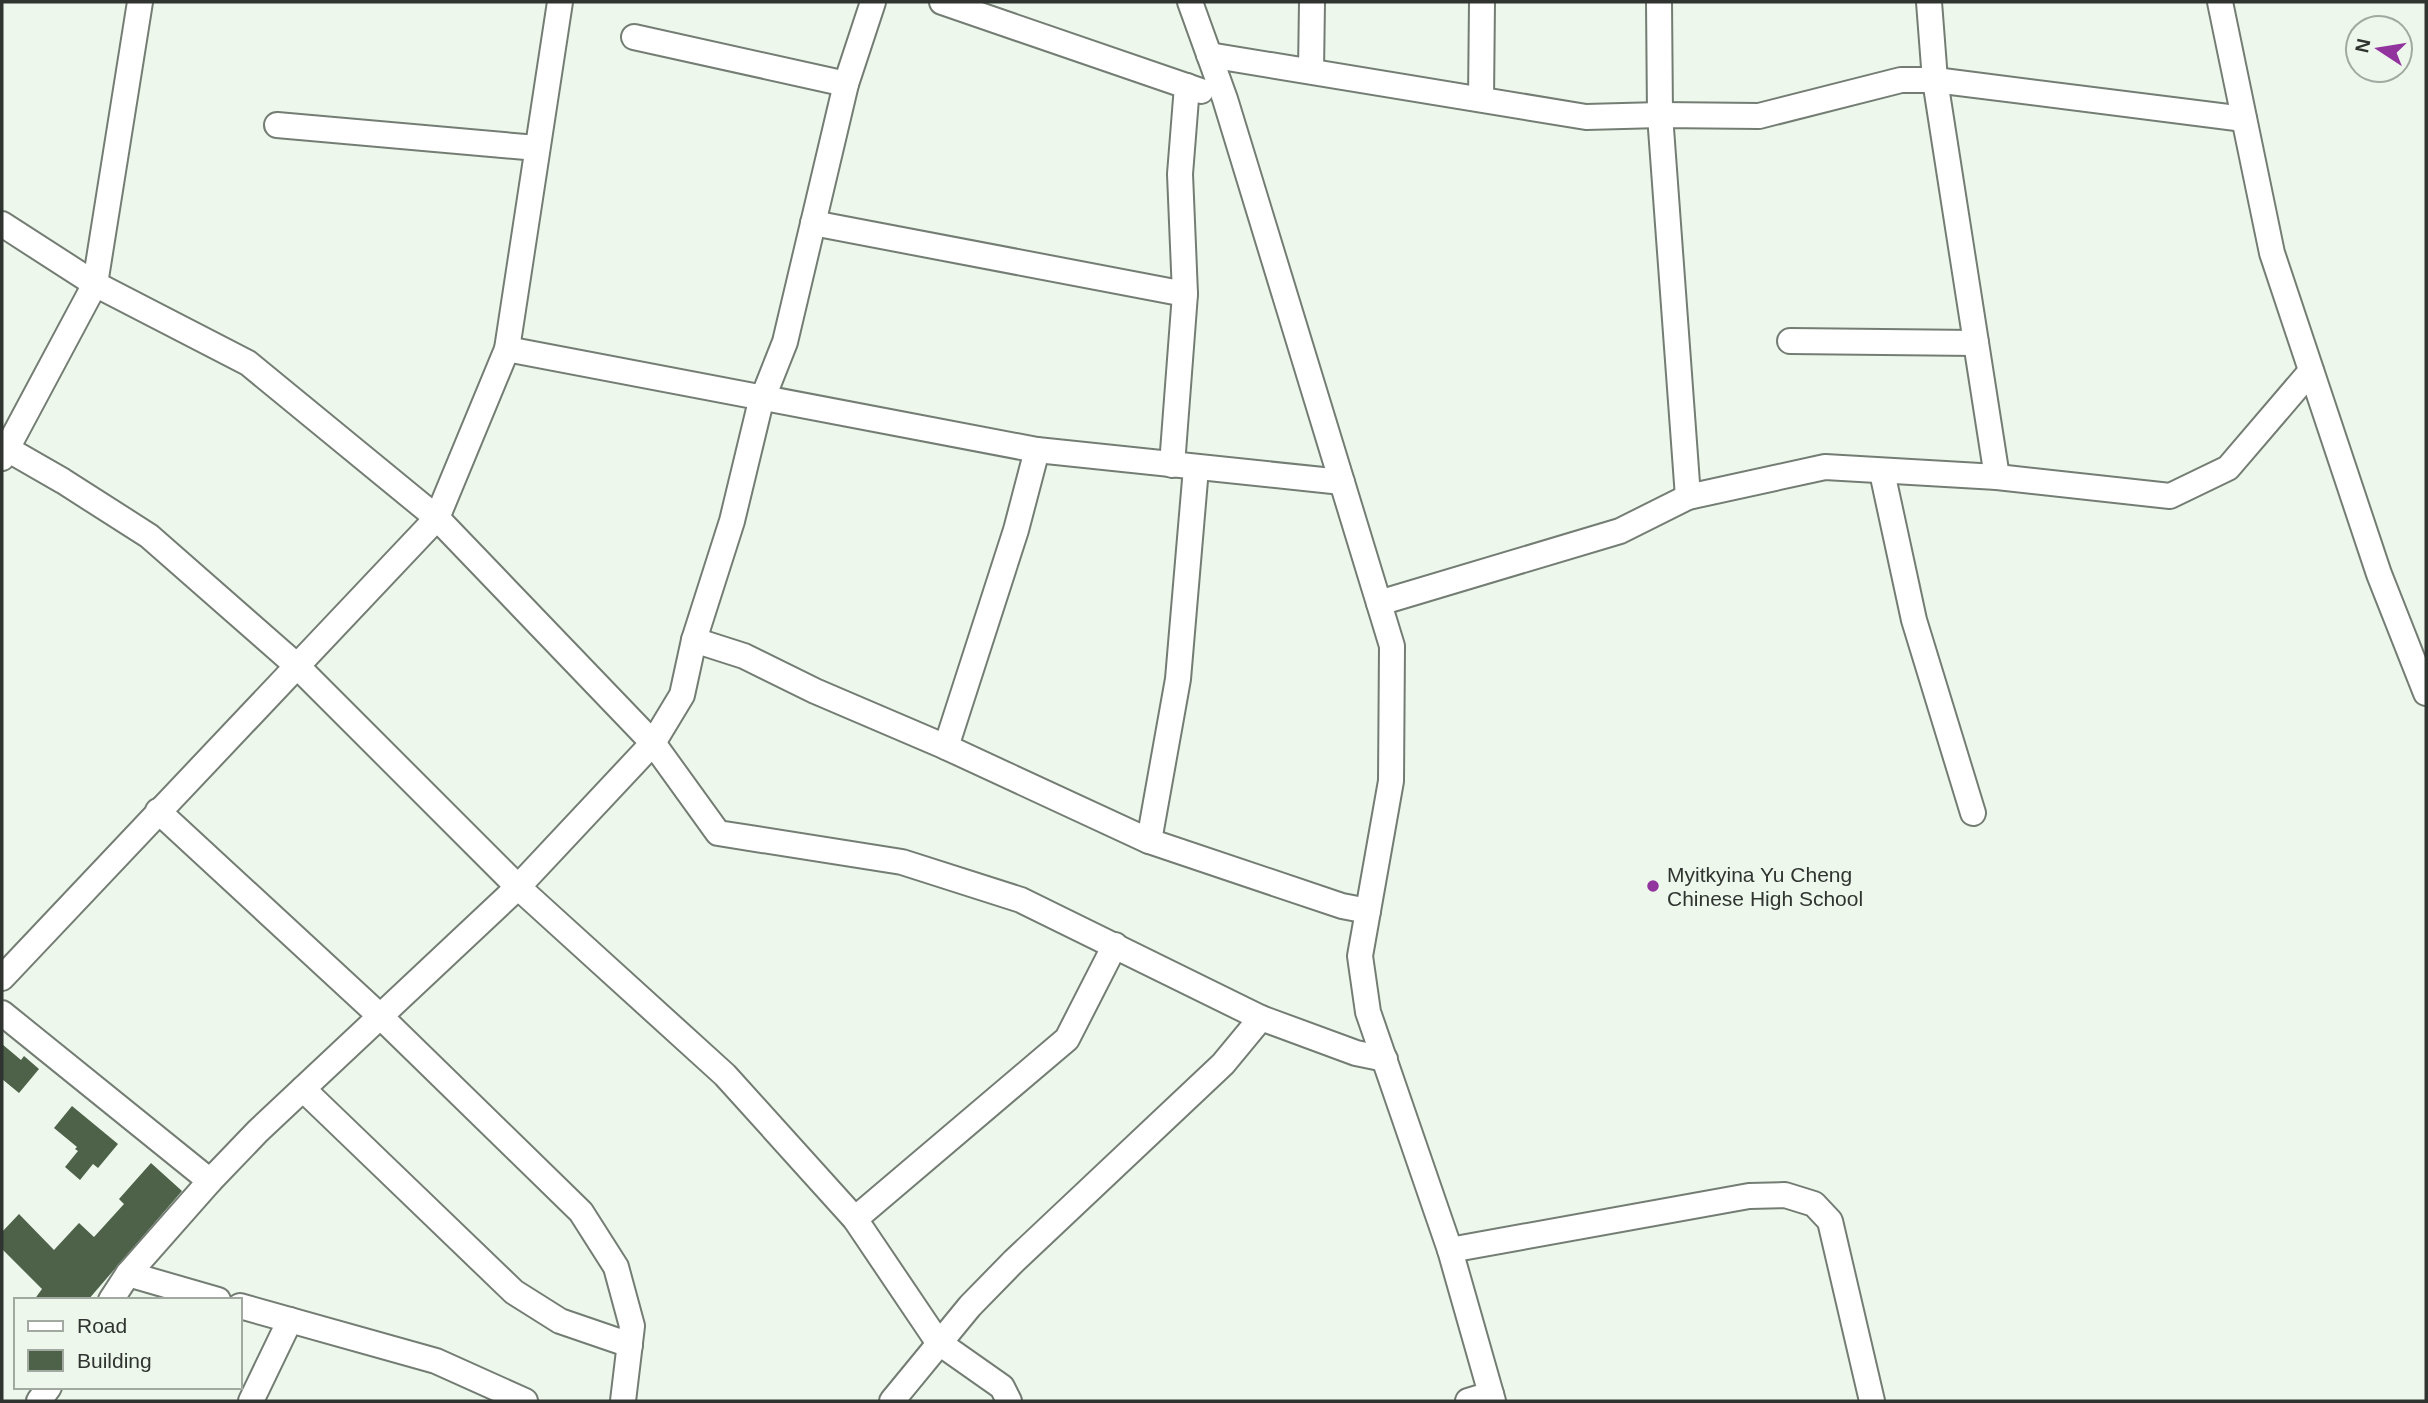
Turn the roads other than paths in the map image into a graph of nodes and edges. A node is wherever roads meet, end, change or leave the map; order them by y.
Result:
1 (140, 2) edge
2 (560, 2) edge
3 (873, 2) edge
4 (942, 2) edge
5 (1190, 2) edge
6 (1312, 2) edge
7 (1482, 2) edge
8 (1659, 2) edge
9 (1929, 2) edge
10 (2220, 2) edge
11 (634, 37) dead end
12 (1209, 55) junction
13 (1311, 71) junction
14 (1935, 80) junction
15 (846, 84) junction
16 (1187, 86) junction
17 (1225, 99) junction
18 (1481, 99) junction
19 (1660, 115) junction
20 (2244, 119) junction
21 (277, 124) dead end
22 (537, 148) junction
23 (813, 223) junction
24 (2, 224) edge
25 (95, 284) junction
26 (1185, 294) junction
27 (1790, 341) dead end
28 (1976, 343) junction
29 (507, 349) junction
30 (2311, 371) junction
31 (763, 398) junction
32 (1037, 450) junction
33 (4, 451) edge
34 (1184, 466) junction
35 (1882, 472) junction
36 (1997, 477) junction
37 (1342, 482) junction
38 (1688, 497) junction
39 (437, 518) junction
40 (1379, 603) junction
41 (694, 640) junction
42 (296, 665) junction
43 (2426, 693) edge
44 (653, 743) junction
45 (946, 747) junction
46 (158, 811) junction
47 (1973, 813) dead end
48 (1149, 841) junction
49 (518, 887) junction
50 (1368, 911) junction
51 (1115, 945) junction
52 (2, 978) edge
53 (2, 1013) edge
54 (380, 1016) junction
55 (1261, 1018) junction
56 (1385, 1059) junction
57 (303, 1089) junction
58 (209, 1181) junction
59 (855, 1219) junction
60 (1450, 1250) junction
61 (128, 1274) junction
62 (112, 1298) edge
63 (211, 1298) edge
64 (242, 1307) edge
65 (290, 1320) junction
66 (938, 1342) junction
67 (630, 1345) junction
68 (1484, 1399) edge
69 (251, 1401) edge
70 (525, 1401) edge
71 (623, 1401) edge
72 (892, 1401) edge
73 (1009, 1401) edge
74 (1872, 1401) edge

1 - 25 street
2 - 22 street
3 - 15 street
4 - 16 street
5 - 12 street
6 - 13 street
7 - 18 street
8 - 19 street
9 - 14 street
10 - 20 street
11 - 15 street
12 - 13 street
12 - 17 street
13 - 18 street
14 - 19 street
14 - 20 street
14 - 28 street
15 - 23 street
16 - 17 street
16 - 26 street
17 - 37 street
18 - 19 street
19 - 38 street
20 - 30 street
21 - 22 street
22 - 29 street
23 - 26 street
23 - 31 street
24 - 25 street
25 - 33 street
25 - 39 street
26 - 34 street
27 - 28 street
28 - 36 street
29 - 31 street
29 - 39 street
30 - 36 street
30 - 43 street
31 - 32 street
31 - 41 street
32 - 34 street
32 - 45 street
33 - 42 street
34 - 37 street
34 - 48 street
35 - 36 street
35 - 38 street
35 - 47 street
37 - 40 street
38 - 40 street
39 - 42 street
39 - 44 street
40 - 50 street
41 - 44 street
41 - 45 street
42 - 46 street
42 - 49 street
44 - 49 street
44 - 51 street
45 - 48 street
46 - 52 street
46 - 54 street
48 - 50 street
49 - 54 street
49 - 59 street
50 - 56 street
51 - 55 street
51 - 59 street
53 - 58 street
54 - 57 street
54 - 67 street
55 - 56 street
55 - 66 street
56 - 60 street
57 - 58 street
57 - 67 street
58 - 61 street
59 - 66 street
60 - 68 street
60 - 74 street
61 - 62 street
61 - 63 street
64 - 65 street
65 - 69 street
65 - 70 street
66 - 72 street
66 - 73 street
67 - 71 street

